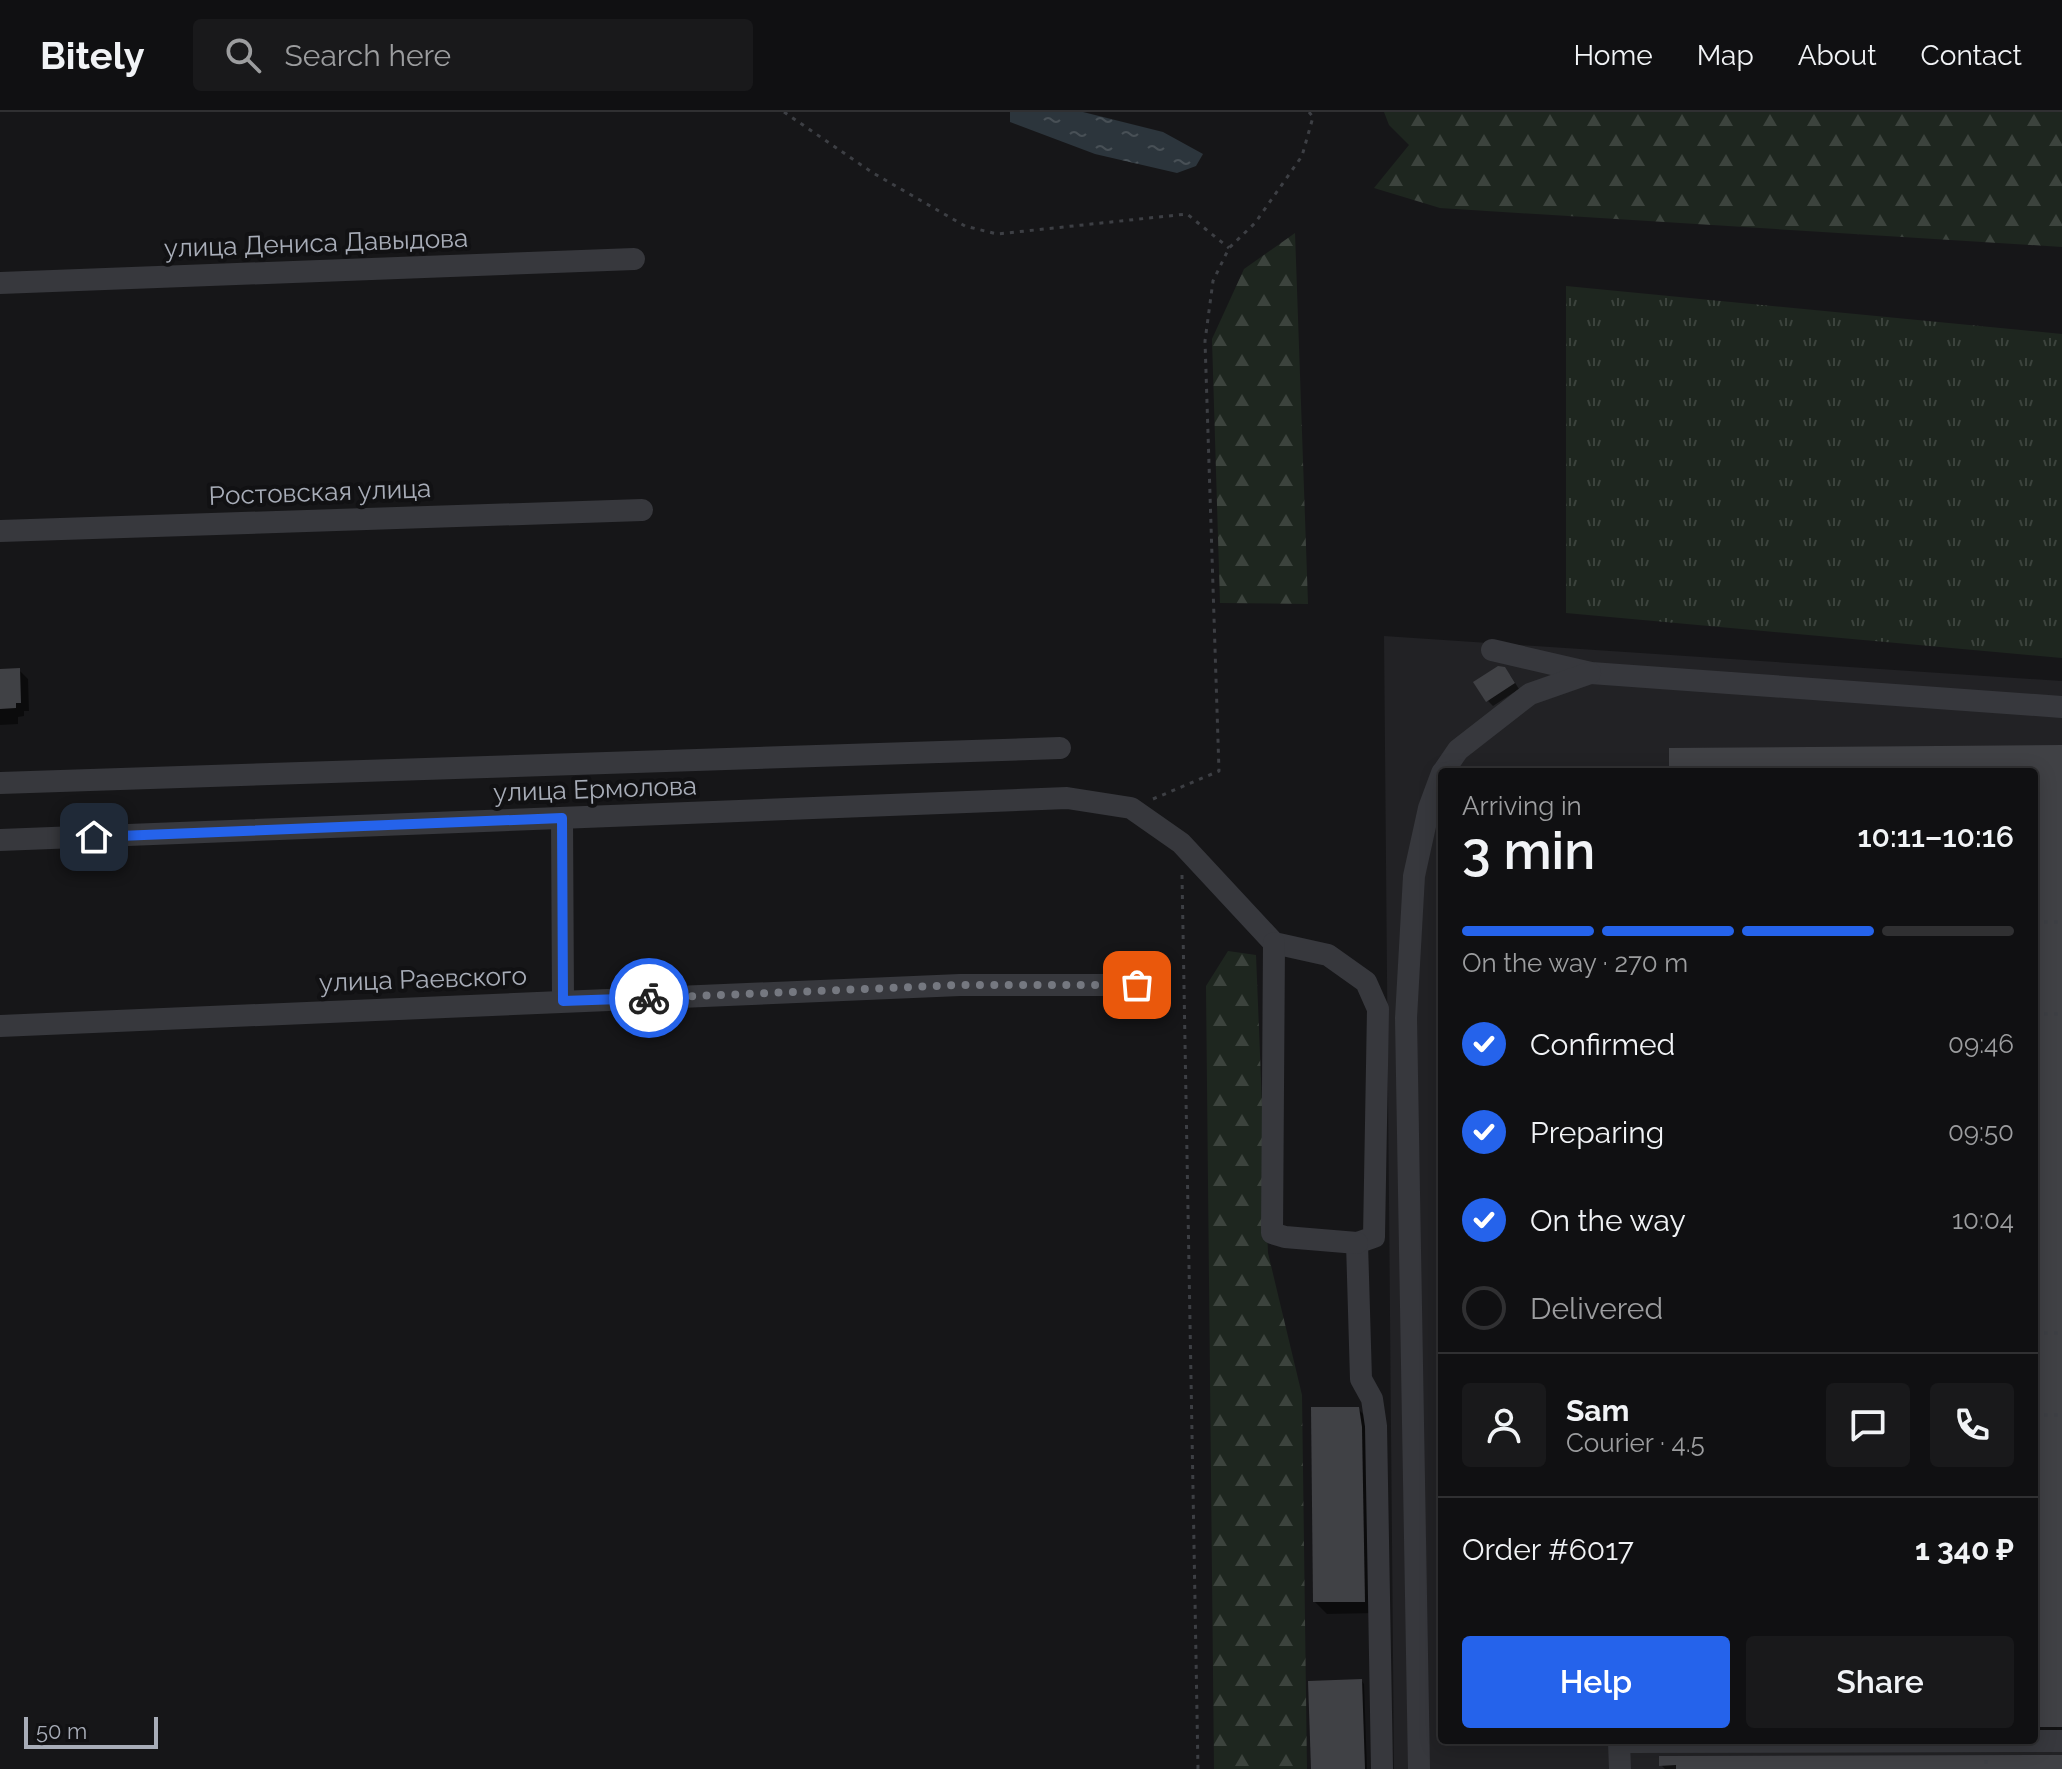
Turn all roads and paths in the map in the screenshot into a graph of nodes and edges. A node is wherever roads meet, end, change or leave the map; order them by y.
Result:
1 (784, 112) edge
2 (1312, 114) edge
3 (1229, 248) junction
4 (634, 259) dead end
5 (0, 283) edge
6 (642, 510) dead end
7 (0, 531) edge
8 (1492, 650) dead end
9 (1591, 673) junction
10 (2062, 707) edge
11 (1060, 748) dead end
12 (1445, 768) edge
13 (0, 783) edge
14 (1438, 783) edge
15 (1131, 808) junction
16 (562, 818) junction
17 (0, 840) edge
18 (1181, 843) junction
19 (2038, 922) edge
20 (2062, 922) edge
21 (1274, 943) junction
22 (1137, 985) dead end
23 (563, 1001) junction
24 (2038, 1014) edge
25 (2062, 1014) edge
26 (0, 1026) edge
27 (1357, 1243) junction
28 (2038, 1333) edge
29 (2062, 1333) edge
30 (2038, 1415) edge
31 (2062, 1415) edge
32 (2038, 1741) edge
33 (2062, 1741) edge
34 (1619, 1744) edge
35 (1198, 1769) edge
36 (1382, 1769) edge
37 (1419, 1769) edge
38 (1620, 1769) edge

1 - 3 path
2 - 3 path
3 - 15 path
4 - 5 street, улица Дениса Давыдова
6 - 7 street, Ростовская улица
8 - 9 street
9 - 10 street
9 - 12 street
11 - 13 street, улица Ермолова
14 - 37 street
15 - 16 street, улица Ермолова
15 - 18 street, улица Ермолова
16 - 17 street, улица Ермолова
16 - 23 street
18 - 21 street, улица Ермолова
18 - 35 path
19 - 20 path
21 - 27 street
21 - 27 street
22 - 23 street, улица Раевского
23 - 26 street, улица Раевского
24 - 25 path
27 - 36 street
28 - 29 path
30 - 31 path
32 - 33 street
34 - 38 street

